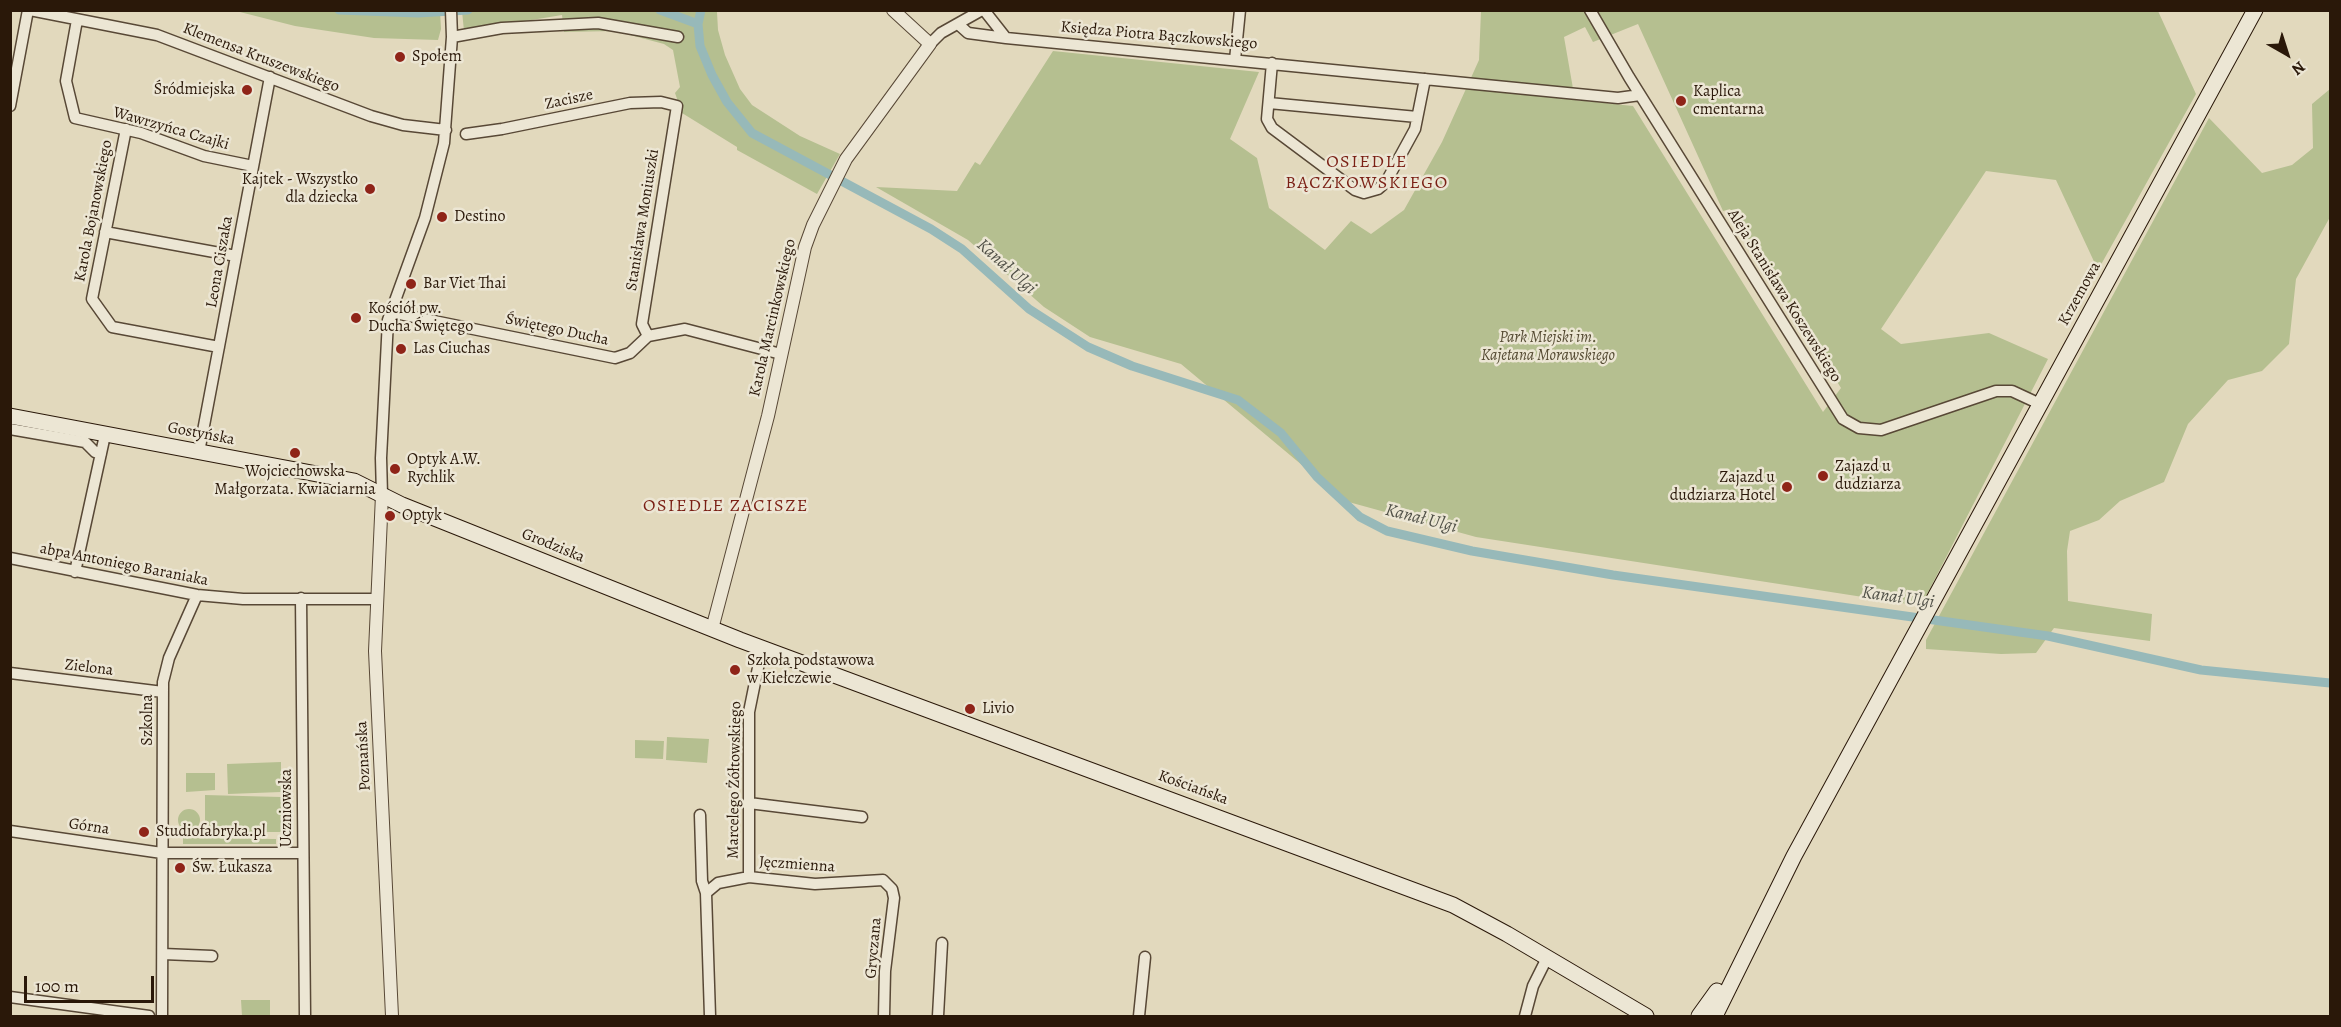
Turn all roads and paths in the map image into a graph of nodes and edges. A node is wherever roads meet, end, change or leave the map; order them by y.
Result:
1 (29, 10) edge
2 (451, 10) edge
3 (893, 10) edge
4 (983, 10) edge
5 (1240, 10) edge
6 (1590, 10) edge
7 (2254, 10) edge
8 (77, 20) junction
9 (958, 24) junction
10 (452, 33) junction
11 (678, 37) dead end
12 (1006, 38) junction
13 (930, 44) junction
14 (1235, 60) junction
15 (1272, 63) junction
16 (270, 77) junction
17 (1425, 79) junction
18 (1640, 95) junction
19 (1269, 103) junction
20 (10, 106) edge
21 (677, 106) joint
22 (1417, 117) junction
23 (126, 129) junction
24 (446, 130) junction
25 (466, 134) dead end
26 (253, 166) junction
27 (105, 232) junction
28 (236, 256) junction
29 (390, 312) junction
30 (648, 336) junction
31 (219, 347) junction
32 (781, 354) junction
33 (2040, 404) junction
34 (10, 416) edge
35 (10, 429) edge
36 (105, 435) junction
37 (200, 452) junction
38 (101, 454) junction
39 (382, 495) junction
40 (10, 558) edge
41 (75, 572) junction
42 (198, 595) junction
43 (301, 598) junction
44 (376, 599) junction
45 (712, 629) junction
46 (762, 648) junction
47 (10, 673) edge
48 (163, 692) junction
49 (749, 803) junction
50 (700, 815) dead end
51 (862, 817) dead end
52 (10, 831) edge
53 (162, 853) junction
54 (303, 853) junction
55 (1794, 856) junction
56 (749, 877) junction
57 (888, 884) joint
58 (706, 893) junction
59 (942, 943) dead end
60 (163, 954) junction
61 (212, 956) dead end
62 (1145, 957) dead end
63 (1547, 957) junction
64 (10, 997) edge
65 (1646, 1016) edge
66 (149, 1017) edge
67 (162, 1017) edge
68 (305, 1017) edge
69 (392, 1017) edge
70 (710, 1017) edge
71 (884, 1017) edge
72 (938, 1017) edge
73 (1138, 1017) edge
74 (1524, 1017) edge
75 (1699, 1017) edge
76 (1715, 1017) edge

1 - 8 street, Klemensa Kruszewskiego
1 - 20 street
2 - 10 street
3 - 13 street
4 - 9 street
4 - 12 street
5 - 14 street
6 - 18 street, Aleja Stanisława Koszewskiego
7 - 33 main road, Krzemowa
8 - 16 street, Klemensa Kruszewskiego
8 - 23 street, Wawrzyńca Czajki
9 - 12 street, Księdza Piotra Bączkowskiego
9 - 13 street
10 - 11 street
10 - 24 street
12 - 14 street, Księdza Piotra Bączkowskiego
13 - 32 street, Karola Marcinkowskiego
14 - 15 street, Księdza Piotra Bączkowskiego
15 - 17 street, Księdza Piotra Bączkowskiego
15 - 19 street, Księdza Piotra Bączkowskiego
16 - 24 street, Klemensa Kruszewskiego
16 - 26 street, Leona Ciszaka
17 - 18 street, Księdza Piotra Bączkowskiego
17 - 22 street, Księdza Piotra Bączkowskiego
18 - 33 street, Aleja Stanisława Koszewskiego
19 - 22 street
19 - 22 street, Księdza Piotra Bączkowskiego
21 - 25 street, Zacisze
21 - 30 street, Stanisława Moniuszki
23 - 26 street, Wawrzyńca Czajki
23 - 27 street, Karola Bojanowskiego
24 - 29 street
26 - 28 street, Leona Ciszaka
27 - 28 street
27 - 31 street, Karola Bojanowskiego
28 - 31 street, Leona Ciszaka
29 - 30 street, Świętego Ducha
29 - 39 street
30 - 32 street, Świętego Ducha
31 - 37 street, Leona Ciszaka
32 - 45 street, Karola Marcinkowskiego
33 - 55 main road, Krzemowa
34 - 36 main road, Gostyńska
35 - 38 street
36 - 37 main road, Gostyńska
36 - 38 street
37 - 39 main road, Gostyńska
38 - 41 street
39 - 44 street, Poznańska
39 - 45 main road, Grodziska
40 - 41 street, abpa Antoniego Baraniaka
41 - 42 street, abpa Antoniego Baraniaka
42 - 43 street, abpa Antoniego Baraniaka
42 - 48 street, Szkolna
43 - 44 street, abpa Antoniego Baraniaka
43 - 54 street, Uczniowska
44 - 69 street, Poznańska
45 - 46 main road, Kościańska
46 - 49 street, Marcelego Żółtowskiego
46 - 63 main road, Kościańska
47 - 48 street, Zielona
48 - 53 street, Szkolna
49 - 51 street
49 - 56 street, Marcelego Żółtowskiego
50 - 58 street, Marcelego Żółtowskiego
52 - 53 street, Górna
53 - 54 street
53 - 60 street, Szkolna
54 - 68 street, Uczniowska
55 - 75 main road
55 - 76 main road
56 - 57 street, Jęczmienna
56 - 58 street, Jęczmienna
57 - 71 street, Gryczana
58 - 70 street, Marcelego Żółtowskiego
59 - 72 street
60 - 61 street
60 - 67 street, Szkolna
62 - 73 street
63 - 65 main road, Kościańska
63 - 74 street
64 - 66 street

